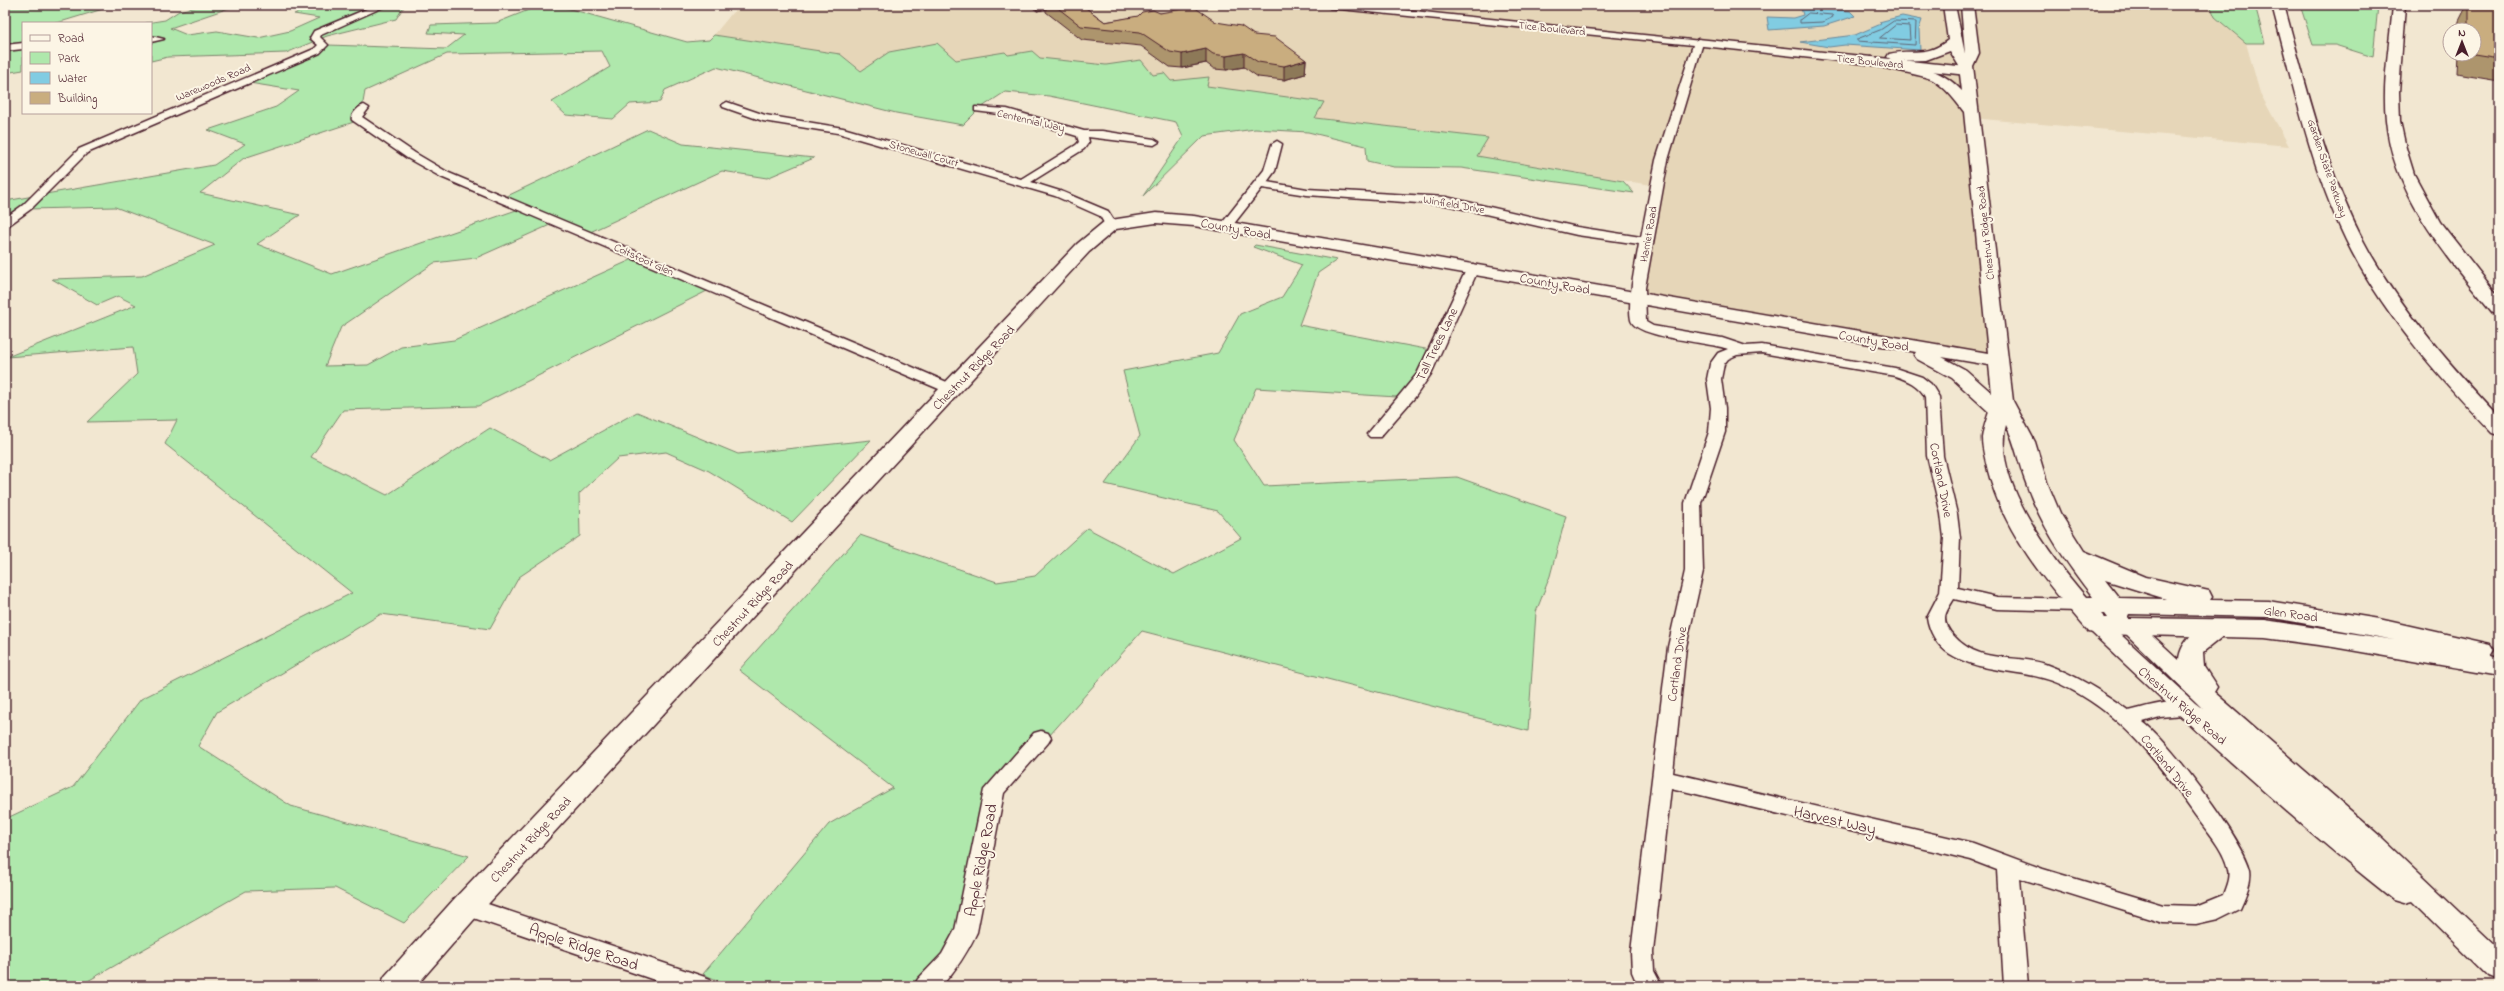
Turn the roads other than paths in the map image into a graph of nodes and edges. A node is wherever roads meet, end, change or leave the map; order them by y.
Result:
1 (384, 5) edge
2 (1330, 5) edge
3 (1949, 5) edge
4 (1967, 5) edge
5 (2278, 5) edge
6 (2399, 5) edge
7 (1954, 42) junction
8 (1698, 44) junction
9 (22, 46) edge
10 (5, 48) edge
11 (1873, 59) junction
12 (1966, 68) junction
13 (727, 105) dead end
14 (364, 108) dead end
15 (979, 109) dead end
16 (1971, 111) junction
17 (1082, 134) junction
18 (1154, 142) dead end
19 (1277, 144) dead end
20 (1023, 182) junction
21 (1260, 184) junction
22 (5, 224) edge
23 (1111, 224) junction
24 (1225, 227) junction
25 (1646, 241) junction
26 (1473, 268) junction
27 (1639, 298) junction
28 (2499, 309) edge
29 (1905, 345) junction
30 (1741, 349) junction
31 (1998, 361) junction
32 (951, 389) junction
33 (2001, 406) junction
34 (2499, 429) edge
35 (1375, 434) dead end
36 (2074, 554) junction
37 (1949, 592) junction
38 (2078, 605) junction
39 (2268, 609) junction
40 (2105, 616) junction
41 (2130, 627) junction
42 (2220, 627) junction
43 (2499, 656) edge
44 (2499, 667) edge
45 (2187, 709) junction
46 (2128, 719) junction
47 (2234, 723) junction
48 (1041, 738) dead end
49 (1661, 778) junction
50 (2007, 865) junction
51 (467, 906) junction
52 (2472, 944) junction
53 (2499, 968) edge
54 (396, 986) edge
55 (702, 986) edge
56 (926, 986) edge
57 (1650, 986) edge
58 (2016, 986) edge

1 - 22 street, Warewoods Road
2 - 8 street, Tice Boulevard
3 - 7 main road, Chestnut Ridge Road
4 - 12 main road, Chestnut Ridge Road
5 - 34 main road, Garden State Parkway
6 - 28 main road
7 - 11 main road
7 - 12 main road, Chestnut Ridge Road
8 - 11 street, Tice Boulevard
8 - 25 street, Harriet Road
9 - 10 street
11 - 12 street, Tice Boulevard
11 - 16 main road
12 - 16 main road, Chestnut Ridge Road
13 - 20 street, Stonewall Court
14 - 32 street, Coltsfoot Glen
15 - 17 street, Centennial Way
16 - 31 main road, Chestnut Ridge Road
17 - 18 street, Centennial Way
17 - 20 street, Centennial Way
19 - 21 street
20 - 23 street, Stonewall Court
21 - 24 street
21 - 25 street, Winfield Drive
23 - 24 main road, County Road
23 - 32 main road, Chestnut Ridge Road
24 - 26 main road, County Road
25 - 27 street, Harriet Road
26 - 27 main road, County Road
26 - 35 street, Tall Trees Lane
27 - 29 main road, County Road
27 - 30 street, Harriet Road
29 - 31 main road, County Road
29 - 33 main road
30 - 37 street, Cortland Drive
30 - 49 street, Cortland Drive
31 - 33 main road, Chestnut Ridge Road
32 - 51 main road, Chestnut Ridge Road
33 - 36 main road, Chestnut Ridge Road
33 - 38 main road, Chestnut Ridge Road
36 - 39 main road
36 - 40 main road, Chestnut Ridge Road
37 - 38 street
37 - 46 street, Cortland Drive
38 - 40 main road, Chestnut Ridge Road
39 - 40 main road, Glen Road
39 - 43 main road, Glen Road
40 - 41 main road, Glen Road
40 - 45 street, Chestnut Ridge Road
41 - 42 main road, Glen Road
41 - 47 street, Chestnut Ridge Road
42 - 44 main road, Glen Road
42 - 47 street
45 - 46 street
45 - 52 street, Chestnut Ridge Road
46 - 50 street, Cortland Drive
47 - 52 street, Chestnut Ridge Road
48 - 56 street, Apple Ridge Road
49 - 50 street, Harvest Way
49 - 57 street, Cortland Drive
50 - 58 street
51 - 54 main road, Chestnut Ridge Road
51 - 55 street, Apple Ridge Road
52 - 53 street, Chestnut Ridge Road

